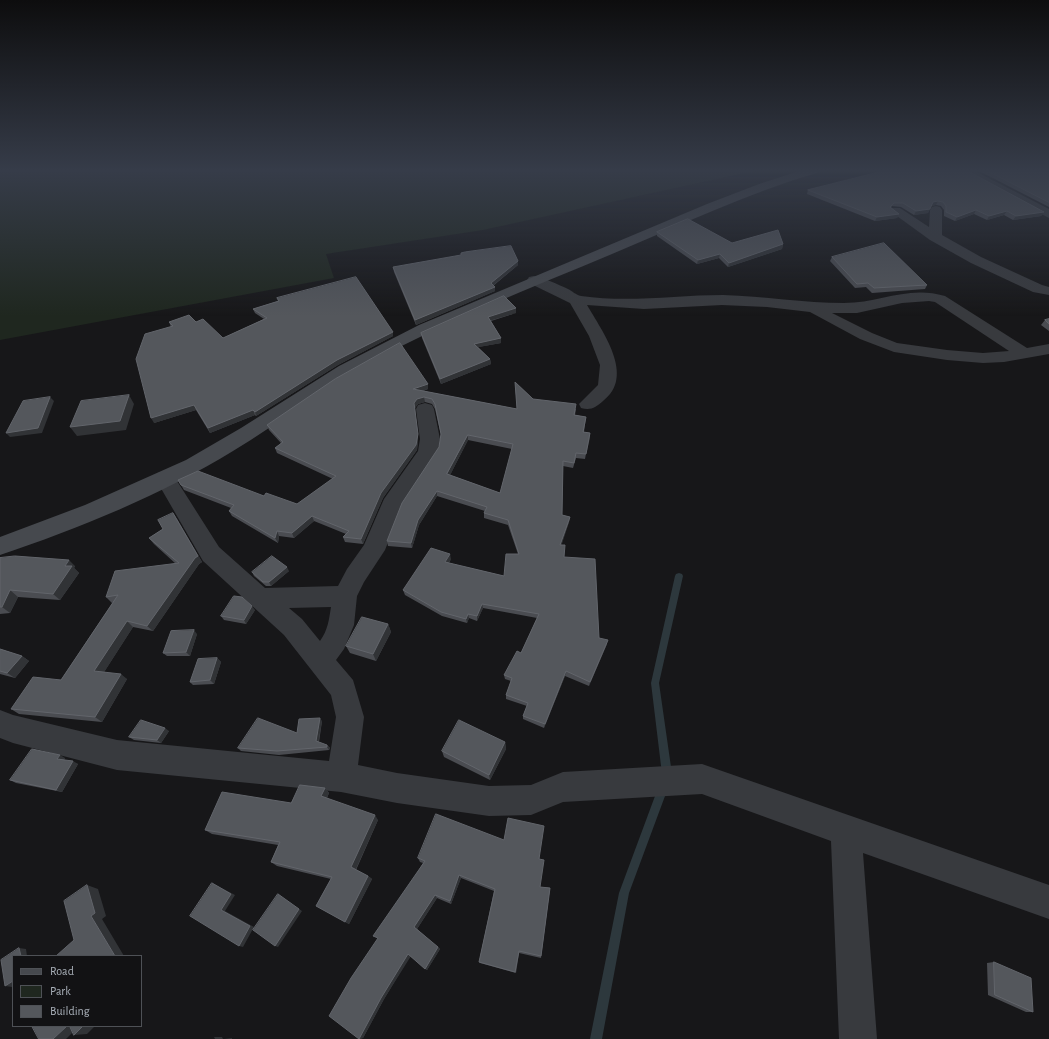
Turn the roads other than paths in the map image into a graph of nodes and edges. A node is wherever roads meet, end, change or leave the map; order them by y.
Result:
1 (681, 218) edge
2 (907, 218) edge
3 (936, 218) edge
4 (935, 237) junction
5 (534, 280) junction
6 (1049, 291) edge
7 (576, 300) junction
8 (812, 308) junction
9 (1049, 349) edge
10 (1024, 353) junction
11 (588, 404) dead end
12 (425, 409) dead end
13 (165, 478) junction
14 (0, 546) edge
15 (345, 596) junction
16 (262, 598) junction
17 (320, 661) junction
18 (0, 724) edge
19 (341, 777) junction
20 (846, 832) junction
21 (1049, 902) edge
22 (858, 1039) edge

1 - 5 street
2 - 4 street
3 - 4 street
4 - 6 street
5 - 7 street
5 - 13 street
7 - 8 street
7 - 11 street
8 - 10 street
8 - 10 street
9 - 10 street
12 - 15 street
13 - 14 street
13 - 16 street
15 - 16 street
15 - 17 street
16 - 17 street
17 - 19 street
18 - 19 street
19 - 20 street
20 - 21 street
20 - 22 street

